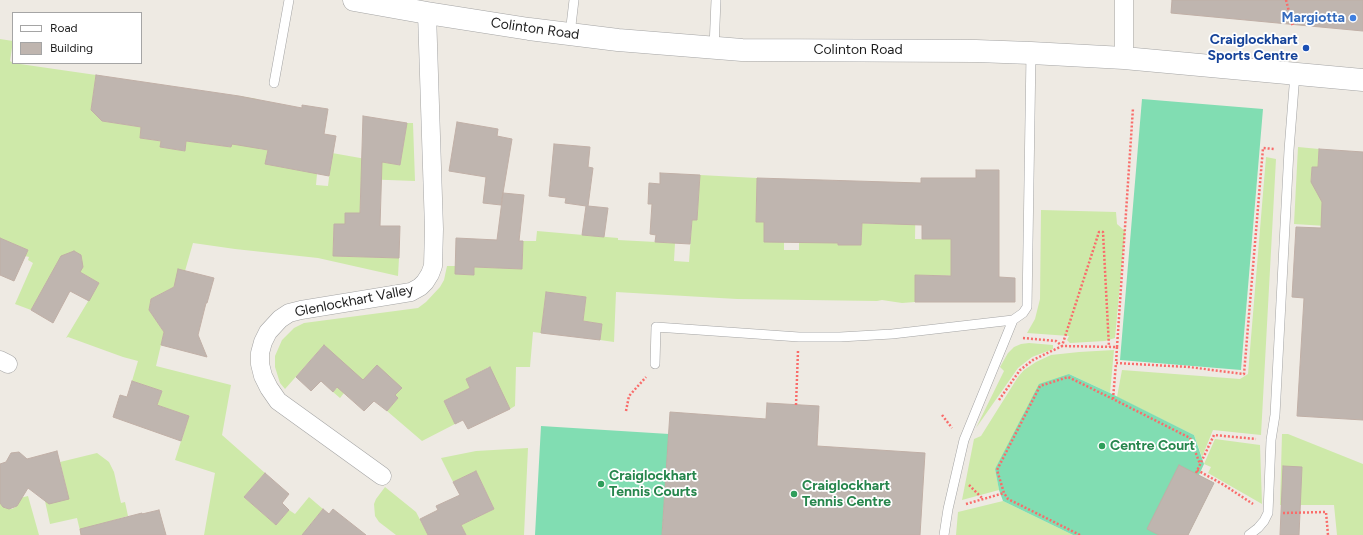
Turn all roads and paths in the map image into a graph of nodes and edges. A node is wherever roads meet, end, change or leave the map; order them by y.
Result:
1 (289, 0) edge
2 (354, 0) edge
3 (574, 0) edge
4 (716, 0) edge
5 (1124, 0) edge
6 (1286, 0) edge
7 (427, 13) junction
8 (1293, 27) dead end
9 (570, 34) junction
10 (714, 48) junction
11 (1031, 52) junction
12 (1124, 58) junction
13 (1295, 74) junction
14 (1363, 80) edge
15 (274, 84) dead end
16 (1133, 108) dead end
17 (1289, 150) junction
18 (1013, 320) junction
19 (799, 337) junction
20 (1006, 337) junction
21 (1062, 346) junction
22 (1117, 346) junction
23 (1109, 347) junction
24 (1116, 362) junction
25 (655, 364) joint
26 (1113, 399) junction
27 (997, 403) dead end
28 (796, 405) dead end
29 (626, 411) dead end
30 (1271, 440) junction
31 (1200, 464) junction
32 (1197, 470) junction
33 (1196, 473) dead end
34 (382, 476) dead end
35 (1004, 493) junction
36 (948, 509) junction
37 (1268, 513) junction
38 (944, 535) edge
39 (1080, 535) edge
40 (1249, 535) edge
41 (1328, 535) edge

1 - 15 lane
2 - 7 street, Colinton Road
3 - 9 lane
4 - 10 lane
5 - 12 street
6 - 8 path
7 - 9 street, Colinton Road
7 - 34 street, Glenlockhart Valley
9 - 10 street, Colinton Road
10 - 11 street, Colinton Road
11 - 12 street, Colinton Road
11 - 18 lane
12 - 13 street, Colinton Road
13 - 14 street, Colinton Road
13 - 17 lane
16 - 22 path
17 - 24 path
17 - 30 lane
18 - 19 lane
18 - 20 lane
19 - 25 lane
19 - 28 path
20 - 21 path
20 - 36 lane
21 - 23 path
21 - 23 path
21 - 27 path
22 - 23 path
22 - 24 path
24 - 26 path
25 - 29 path
26 - 31 path
26 - 35 path
30 - 31 path
30 - 37 lane
31 - 32 path
32 - 33 path
32 - 37 path
35 - 36 path
35 - 39 path
36 - 38 lane
37 - 40 lane
37 - 41 path

